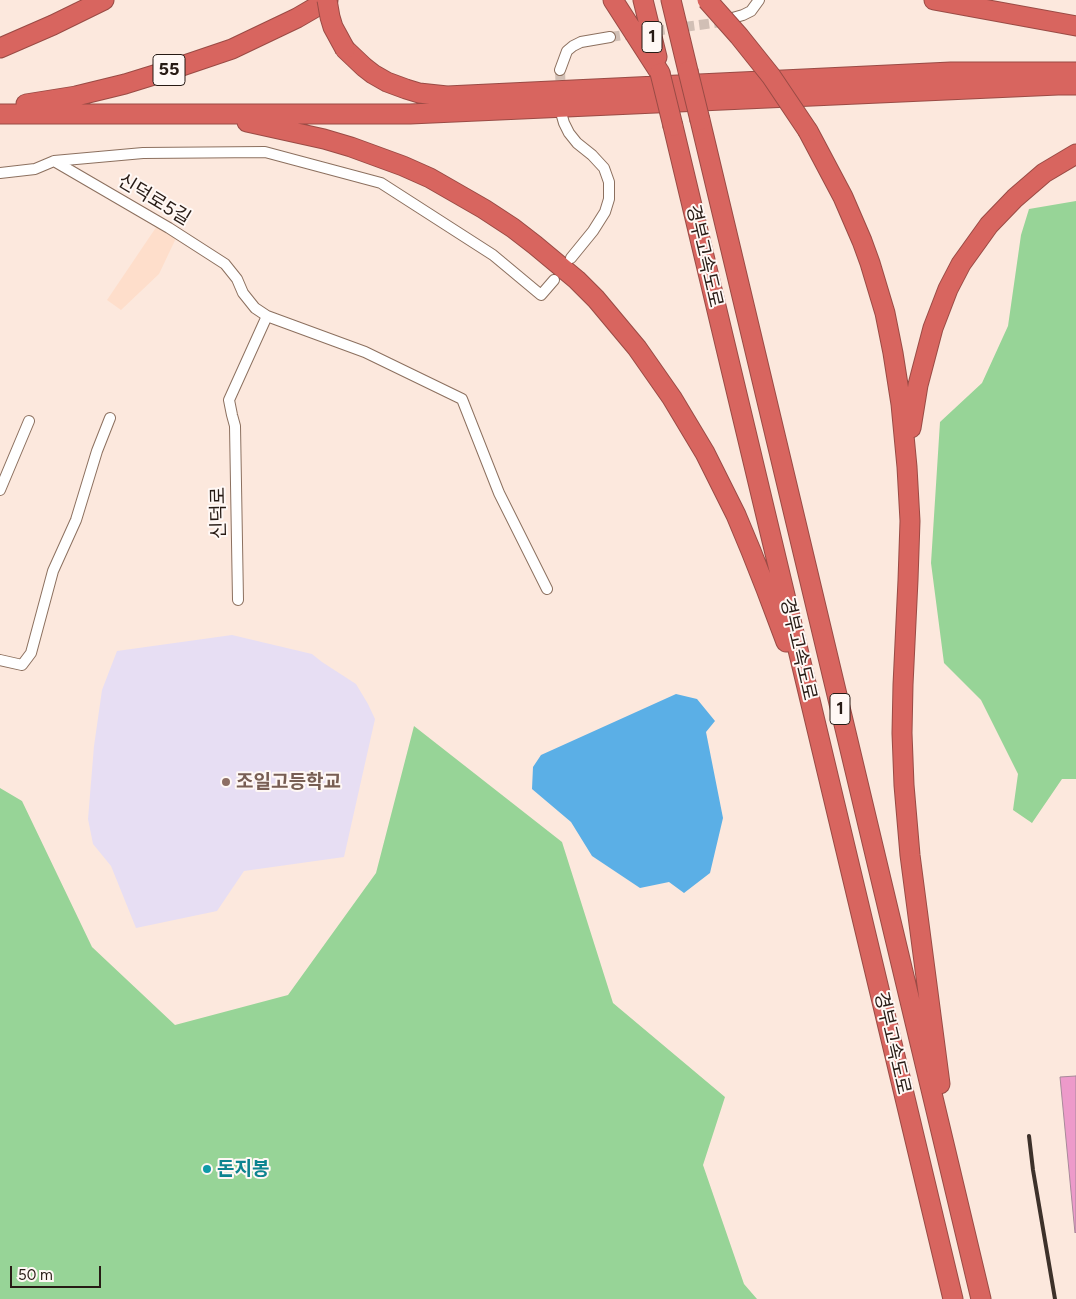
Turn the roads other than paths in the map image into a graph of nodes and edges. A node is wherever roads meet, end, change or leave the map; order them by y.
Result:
1 (104, 0) edge
2 (327, 0) edge
3 (613, 0) edge
4 (643, 0) edge
5 (672, 0) edge
6 (707, 0) edge
7 (759, 0) edge
8 (942, 2) edge
9 (721, 22) tunnel mouth
10 (1076, 26) edge
11 (610, 37) tunnel mouth
12 (0, 48) edge
13 (560, 70) tunnel mouth
14 (1076, 72) edge
15 (660, 73) junction
16 (1076, 85) edge
17 (0, 107) edge
18 (149, 113) junction
19 (0, 114) edge
20 (562, 116) dead end
21 (1076, 154) edge
22 (54, 161) junction
23 (0, 173) edge
24 (571, 258) dead end
25 (554, 280) dead end
26 (267, 316) junction
27 (110, 418) dead end
28 (29, 421) dead end
29 (908, 484) junction
30 (0, 490) edge
31 (547, 590) dead end
32 (238, 600) dead end
33 (0, 660) edge
34 (822, 750) junction
35 (954, 1185) junction
36 (953, 1299) edge
37 (981, 1299) edge

1 - 12 highway
2 - 14 highway, bridge
2 - 17 highway, 55
3 - 15 highway
4 - 15 highway, 경부고속도로 / 1
5 - 35 highway, 경부고속도로 / 1, bridge
6 - 29 highway, bridge
7 - 9 street
8 - 10 highway
11 - 13 street
15 - 34 highway, 경부고속도로 / 1, bridge
16 - 18 highway
18 - 19 highway
18 - 34 highway
20 - 24 street
21 - 29 highway
22 - 23 street
22 - 25 street
22 - 26 street, 신덕로5길
26 - 31 street
26 - 32 street, 신덕로
27 - 33 street
28 - 30 street
29 - 35 highway
34 - 36 highway, 경부고속도로 / 1
35 - 37 highway, 경부고속도로 / 1

